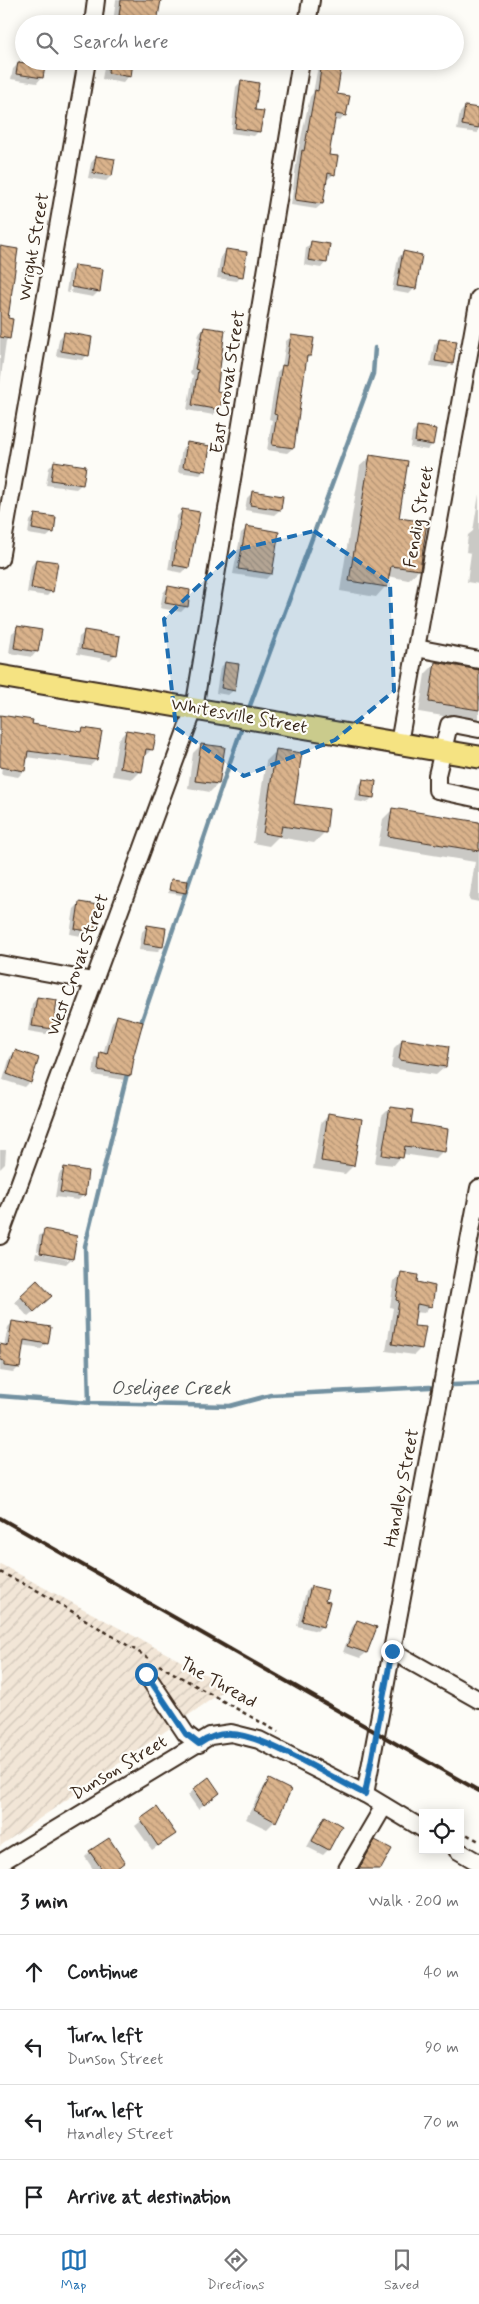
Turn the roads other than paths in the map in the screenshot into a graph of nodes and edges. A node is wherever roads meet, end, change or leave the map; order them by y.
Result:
1 (96, 0) edge
2 (311, 0) edge
3 (94, 15) edge
4 (308, 15) edge
5 (85, 70) edge
6 (300, 70) edge
7 (479, 298) edge
8 (0, 559) edge
9 (416, 648) junction
10 (479, 660) edge
11 (0, 676) edge
12 (194, 709) junction
13 (479, 729) edge
14 (399, 744) junction
15 (442, 751) junction
16 (479, 757) edge
17 (479, 799) edge
18 (0, 964) edge
19 (94, 981) junction
20 (479, 1188) edge
21 (6, 1204) edge
22 (0, 1236) edge
23 (473, 1255) edge
24 (392, 1651) junction
25 (146, 1674) dead end
26 (479, 1700) edge
27 (199, 1744) junction
28 (365, 1794) junction
29 (384, 1806) junction
30 (419, 1827) edge
31 (464, 1854) edge
32 (0, 1863) edge
33 (479, 1863) edge
34 (347, 1869) edge

1 - 3 street
2 - 4 street
5 - 8 street, Wright Street
6 - 12 street, East Crovat Street
7 - 9 street, Fendig Street
9 - 10 street
9 - 14 street, Fendig Street
11 - 12 main road, Whitesville Street
12 - 14 main road, Whitesville Street
12 - 19 street, West Crovat Street
13 - 15 street
14 - 15 main road, Whitesville Street
15 - 16 main road, Whitesville Street
15 - 17 street
18 - 19 street
19 - 21 street, West Crovat Street
20 - 23 street, Handley Street
21 - 22 street, West Crovat Street
23 - 24 street, Handley Street
24 - 26 street
24 - 28 street, Handley Street
25 - 27 street
27 - 28 street, Dunson Street
27 - 32 street, Dunson Street
28 - 29 street, Dunson Street
29 - 30 street, Dunson Street
29 - 34 street
31 - 33 street

